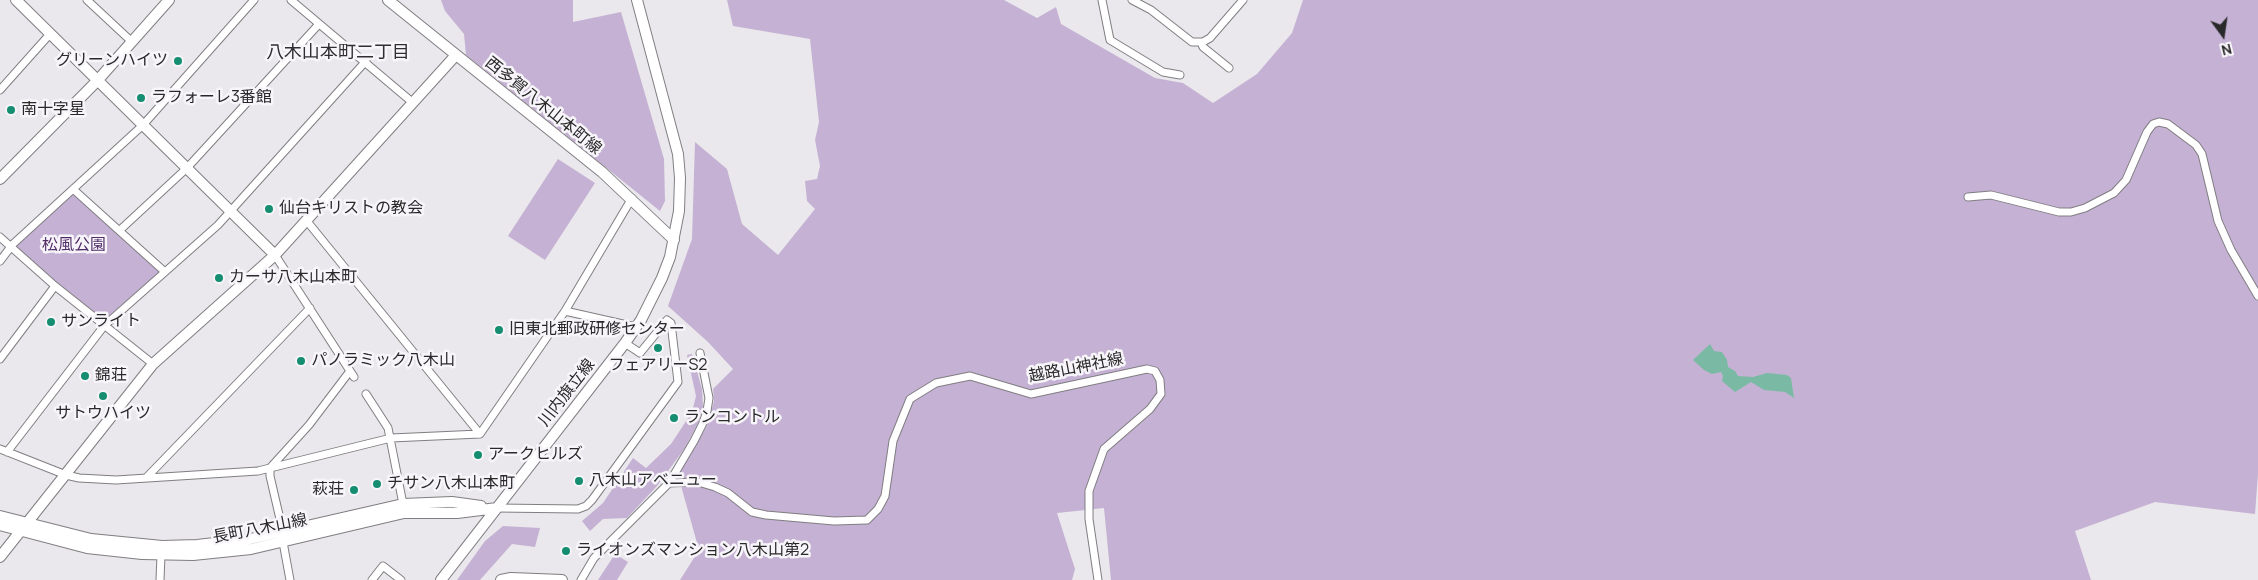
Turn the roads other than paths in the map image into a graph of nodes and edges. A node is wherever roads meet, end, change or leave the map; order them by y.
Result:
1 (16, 0) edge
2 (169, 0) edge
3 (254, 0) edge
4 (291, 0) edge
5 (388, 0) edge
6 (637, 0) edge
7 (1102, 0) edge
8 (1132, 0) edge
9 (1243, 0) edge
10 (89, 1) edge
11 (319, 24) junction
12 (50, 34) junction
13 (131, 40) junction
14 (1201, 42) junction
15 (456, 55) junction
16 (366, 61) junction
17 (1229, 68) dead end
18 (1180, 75) dead end
19 (98, 81) junction
20 (0, 90) edge
21 (412, 102) junction
22 (143, 125) junction
23 (187, 168) junction
24 (0, 179) edge
25 (73, 189) junction
26 (1968, 197) dead end
27 (632, 198) junction
28 (231, 211) junction
29 (306, 220) junction
30 (120, 230) junction
31 (0, 237) edge
32 (674, 240) junction
33 (11, 247) junction
34 (275, 255) junction
35 (0, 261) edge
36 (165, 272) junction
37 (55, 286) junction
38 (2258, 296) edge
39 (310, 308) junction
40 (565, 311) junction
41 (104, 326) junction
42 (636, 327) junction
43 (625, 343) junction
44 (700, 353) dead end
45 (0, 359) edge
46 (153, 364) junction
47 (366, 394) dead end
48 (480, 434) junction
49 (391, 438) junction
50 (4, 450) edge
51 (270, 468) junction
52 (66, 475) junction
53 (146, 478) junction
54 (669, 483) junction
55 (403, 504) junction
56 (497, 508) junction
57 (0, 516) edge
58 (0, 525) edge
59 (24, 528) junction
60 (283, 537) junction
61 (162, 554) junction
62 (0, 556) edge
63 (160, 580) edge
64 (290, 580) edge
65 (372, 580) edge
66 (401, 580) edge
67 (440, 580) edge
68 (501, 580) edge
69 (562, 580) edge
70 (581, 580) edge
71 (1098, 580) edge

1 - 12 street
2 - 13 street
3 - 22 street
4 - 11 street
5 - 15 street, 西多賀八木山本町線
6 - 32 street, 川内旗立線
7 - 18 street
8 - 14 street
9 - 14 street
10 - 13 street
11 - 16 street
11 - 23 street
12 - 19 street
12 - 20 street
13 - 19 street
14 - 17 street
15 - 21 street
15 - 27 street, 西多賀八木山本町線
16 - 21 street
16 - 28 street
19 - 22 street
19 - 24 street
21 - 29 street
22 - 23 street
22 - 25 street
23 - 28 street
23 - 30 street
25 - 30 street
25 - 33 street
26 - 38 street
27 - 32 street, 西多賀八木山本町線
27 - 40 street
28 - 34 street
28 - 36 street
29 - 34 street
29 - 48 street
30 - 36 street
31 - 33 street
32 - 42 street, 川内旗立線
33 - 35 street
33 - 37 street
34 - 39 street
34 - 46 street
36 - 41 street
37 - 41 street
37 - 45 street
39 - 51 street
39 - 53 street
40 - 42 street
40 - 48 street
41 - 46 street
41 - 50 street
42 - 43 street, 川内旗立線
43 - 56 street, 川内旗立線
43 - 56 street
44 - 54 street
46 - 52 street
47 - 49 street
48 - 49 street
49 - 51 street
49 - 55 street
50 - 52 street
51 - 53 street
51 - 60 street
52 - 53 street
52 - 59 street
54 - 70 street
54 - 71 street, 越路山神社線
55 - 56 street
55 - 60 street
56 - 60 street, 長町八木山線
56 - 67 street, 川内旗立線
57 - 59 street
58 - 59 street, 長町八木山線
59 - 60 street
59 - 61 street, 長町八木山線
59 - 62 street
60 - 61 street, 長町八木山線
60 - 64 street
61 - 63 street
65 - 66 street
68 - 69 street

